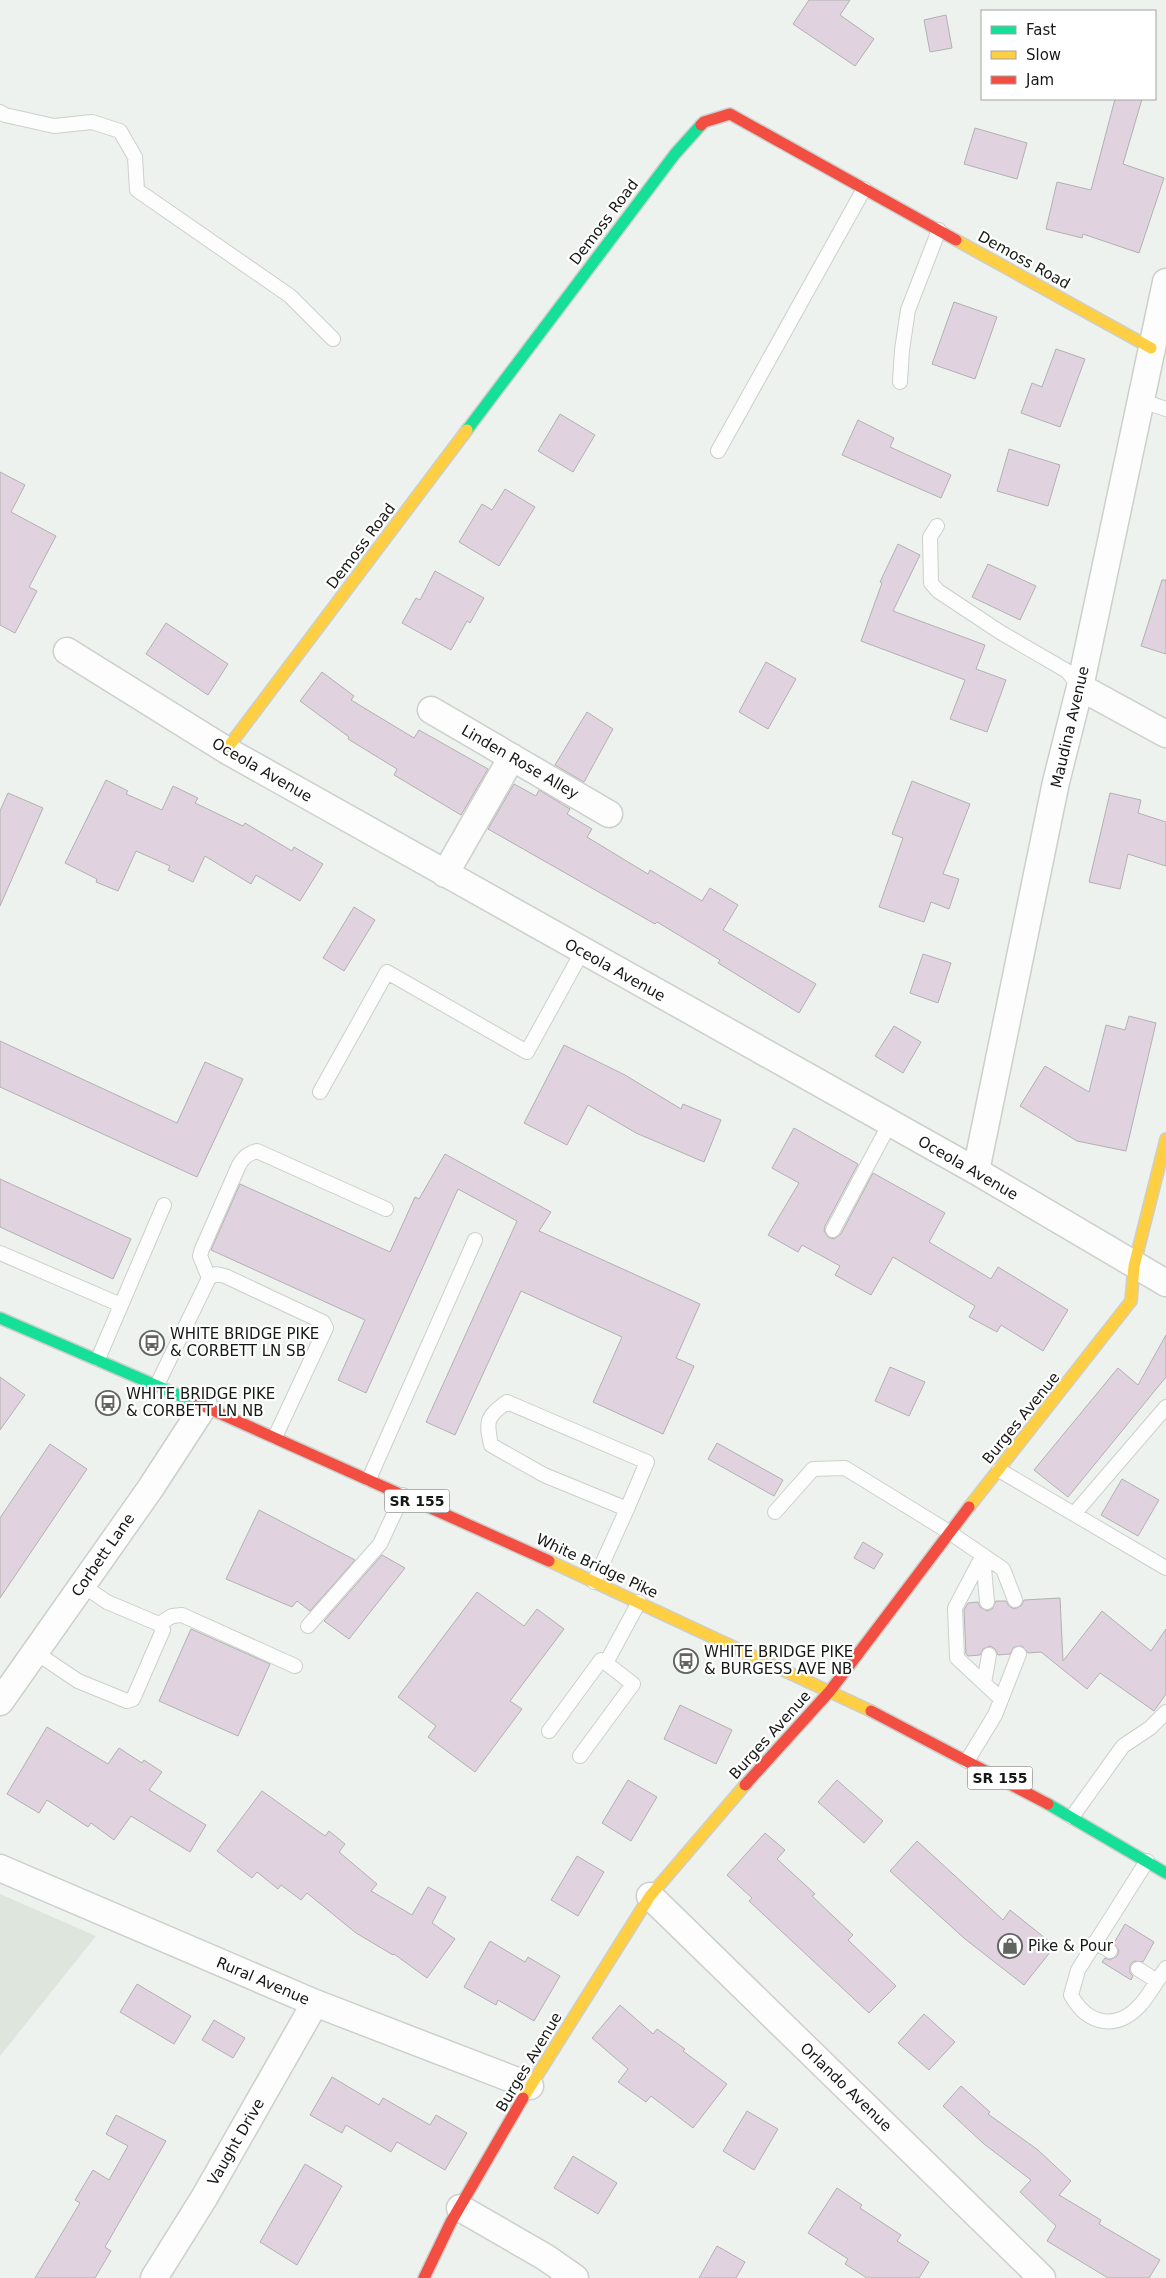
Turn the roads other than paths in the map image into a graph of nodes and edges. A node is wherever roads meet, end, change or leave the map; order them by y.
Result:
1 (0, 112) edge
2 (864, 189) junction
3 (939, 230) junction
4 (1166, 282) edge
5 (333, 339) dead end
6 (1151, 348) junction
7 (900, 382) dead end
8 (1139, 400) junction
9 (1166, 409) edge
10 (718, 451) dead end
11 (937, 526) dead end
12 (67, 651) dead end
13 (1080, 687) junction
14 (431, 710) dead end
15 (1166, 734) edge
16 (226, 750) junction
17 (512, 757) junction
18 (609, 814) dead end
19 (445, 874) junction
20 (582, 952) junction
21 (320, 1092) dead end
22 (890, 1123) junction
23 (1165, 1148) edge
24 (976, 1172) junction
25 (164, 1205) dead end
26 (386, 1209) dead end
27 (833, 1230) dead end
28 (475, 1240) dead end
29 (0, 1253) edge
30 (1134, 1266) junction
31 (209, 1278) junction
32 (1166, 1283) edge
33 (121, 1305) junction
34 (0, 1318) edge
35 (98, 1359) junction
36 (157, 1385) junction
37 (204, 1406) junction
38 (1166, 1407) edge
39 (275, 1438) junction
40 (999, 1470) junction
41 (369, 1479) junction
42 (403, 1495) junction
43 (627, 1509) junction
44 (776, 1512) dead end
45 (1074, 1514) junction
46 (949, 1532) junction
47 (982, 1555) junction
48 (1166, 1568) edge
49 (594, 1582) junction
50 (82, 1585) junction
51 (1015, 1600) dead end
52 (639, 1602) junction
53 (987, 1602) dead end
54 (159, 1624) junction
55 (308, 1626) dead end
56 (35, 1652) junction
57 (1019, 1654) dead end
58 (989, 1655) dead end
59 (606, 1663) junction
60 (295, 1666) dead end
61 (984, 1683) junction
62 (830, 1691) junction
63 (1001, 1699) junction
64 (0, 1702) edge
65 (1166, 1712) edge
66 (549, 1731) dead end
67 (580, 1756) dead end
68 (967, 1761) junction
69 (1072, 1817) junction
70 (1146, 1861) junction
71 (0, 1868) edge
72 (1166, 1873) edge
73 (650, 1896) junction
74 (1095, 1942) junction
75 (1110, 1951) dead end
76 (1166, 1968) edge
77 (1138, 1969) dead end
78 (1157, 1980) junction
79 (315, 2003) junction
80 (530, 2086) junction
81 (456, 2215) junction
82 (154, 2278) edge
83 (424, 2278) edge
84 (575, 2278) edge
85 (1042, 2278) edge

1 - 5 lane
2 - 3 street, Demoss Road
2 - 10 lane
2 - 16 street, Demoss Road
3 - 6 street, Demoss Road
3 - 7 lane
4 - 6 street, Maudina Avenue
6 - 8 street, Maudina Avenue
8 - 9 lane
8 - 13 street, Maudina Avenue
11 - 13 lane
12 - 16 street, Oceola Avenue
13 - 15 street
13 - 24 street, Maudina Avenue
14 - 17 street, Linden Rose Alley
16 - 19 street, Oceola Avenue
17 - 18 street, Linden Rose Alley
17 - 19 street
19 - 20 street, Oceola Avenue
20 - 21 lane
20 - 22 street, Oceola Avenue
22 - 24 street, Oceola Avenue
22 - 27 lane
23 - 30 street, Burges Avenue
24 - 30 street, Oceola Avenue
25 - 33 lane
26 - 31 lane
28 - 41 lane
29 - 33 lane
30 - 32 street, Oceola Avenue
30 - 40 street, Burges Avenue
31 - 36 lane
31 - 39 lane
33 - 35 lane
34 - 35 street, White Bridge Pike / SR 155
35 - 36 street, White Bridge Pike / SR 155
36 - 37 street, White Bridge Pike / SR 155
37 - 39 street, White Bridge Pike / SR 155
37 - 50 street, Corbett Lane
38 - 45 lane
39 - 41 street, White Bridge Pike / SR 155
40 - 45 lane
40 - 46 street, Burges Avenue
41 - 42 street, White Bridge Pike / SR 155
42 - 49 street, White Bridge Pike / SR 155
42 - 55 lane
43 - 43 lane
43 - 49 lane
44 - 46 lane
45 - 48 lane
46 - 47 lane
46 - 62 street, Burges Avenue
47 - 51 lane
47 - 53 lane
47 - 61 lane
49 - 52 street, White Bridge Pike / SR 155
50 - 54 lane
50 - 56 street, Corbett Lane
52 - 59 lane
52 - 62 street, White Bridge Pike / SR 155
54 - 56 lane
54 - 60 lane
56 - 64 street, Corbett Lane
57 - 63 lane
58 - 61 lane
59 - 66 lane
59 - 67 lane
61 - 63 lane
62 - 68 street, White Bridge Pike / SR 155
62 - 73 street, Burges Avenue
63 - 68 lane
65 - 69 lane
68 - 69 street, White Bridge Pike / SR 155
69 - 70 street, White Bridge Pike / SR 155
70 - 72 street, White Bridge Pike / SR 155
70 - 74 lane
71 - 79 street, Rural Avenue
73 - 80 street, Burges Avenue
73 - 85 street, Orlando Avenue
74 - 75 lane
74 - 78 lane
76 - 78 lane
77 - 78 lane
79 - 80 street, Rural Avenue
79 - 82 street, Vaught Drive
80 - 81 street, Burges Avenue
81 - 83 street, Burges Avenue
81 - 84 street

